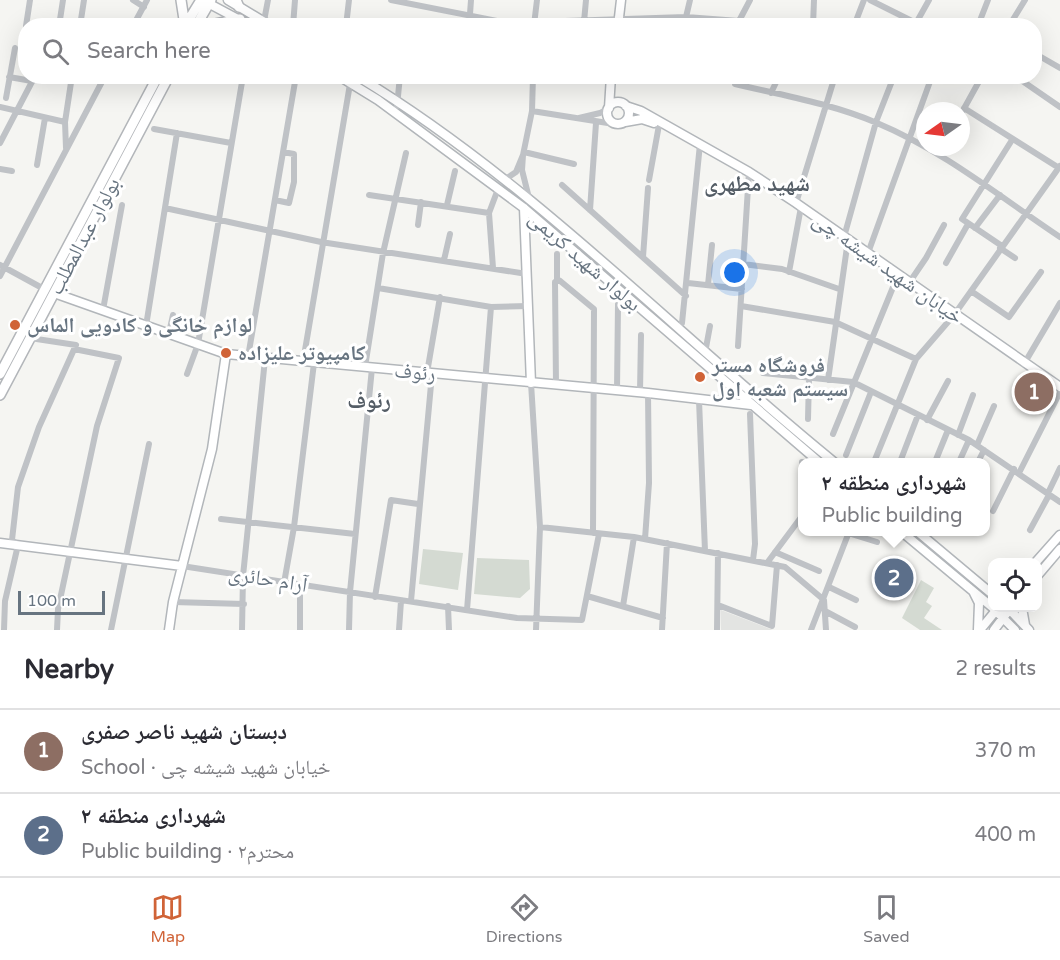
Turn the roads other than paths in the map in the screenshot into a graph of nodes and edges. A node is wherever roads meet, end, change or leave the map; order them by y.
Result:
1 (30, 0) edge
2 (63, 0) edge
3 (84, 0) edge
4 (133, 0) edge
5 (181, 0) edge
6 (205, 0) edge
7 (228, 0) edge
8 (268, 0) edge
9 (296, 0) edge
10 (349, 0) edge
11 (391, 0) edge
12 (471, 0) edge
13 (537, 0) edge
14 (586, 0) edge
15 (621, 0) edge
16 (690, 0) edge
17 (750, 0) edge
18 (814, 0) edge
19 (864, 0) edge
20 (870, 0) edge
21 (929, 0) edge
22 (988, 0) edge
23 (1025, 0) edge
24 (145, 3) edge
25 (238, 3) edge
26 (422, 3) edge
27 (470, 14) junction
28 (686, 17) junction
29 (27, 18) edge
30 (60, 18) edge
31 (81, 18) edge
32 (137, 18) edge
33 (184, 18) edge
34 (191, 18) edge
35 (199, 18) edge
36 (238, 18) edge
37 (260, 18) edge
38 (267, 18) edge
39 (294, 18) edge
40 (347, 18) edge
41 (488, 18) edge
42 (535, 18) edge
43 (584, 18) edge
44 (619, 18) edge
45 (675, 18) edge
46 (699, 18) edge
47 (741, 18) edge
48 (813, 18) edge
49 (857, 18) edge
50 (905, 18) edge
51 (920, 18) edge
52 (981, 18) edge
53 (1014, 18) edge
54 (15, 48) dead end
55 (1042, 57) edge
56 (1060, 68) edge
57 (9, 77) junction
58 (18, 78) edge
59 (31, 84) edge
60 (71, 84) edge
61 (101, 84) edge
62 (154, 84) edge
63 (165, 84) edge
64 (242, 84) edge
65 (295, 84) edge
66 (353, 84) edge
67 (359, 84) edge
68 (362, 84) edge
69 (399, 84) edge
70 (533, 84) edge
71 (610, 84) edge
72 (616, 84) edge
73 (735, 84) dead end
74 (775, 84) edge
75 (832, 84) edge
76 (891, 84) edge
77 (929, 84) edge
78 (977, 84) edge
79 (1027, 84) edge
80 (771, 93) junction
81 (6, 98) dead end
82 (968, 102) edge
83 (398, 103) junction
84 (625, 105) junction
85 (824, 106) junction
86 (0, 107) edge
87 (1060, 107) edge
88 (609, 108) junction
89 (16, 111) junction
90 (532, 111) junction
91 (394, 113) junction
92 (970, 115) edge
93 (45, 118) junction
94 (575, 119) junction
95 (65, 122) junction
96 (625, 122) junction
97 (876, 122) junction
98 (596, 123) junction
99 (615, 124) junction
100 (659, 125) junction
101 (154, 129) dead end
102 (177, 133) junction
103 (682, 135) junction
104 (910, 139) junction
105 (1012, 140) junction
106 (916, 142) edge
107 (0, 143) edge
108 (231, 143) junction
109 (700, 144) junction
110 (66, 148) junction
111 (283, 152) junction
112 (406, 153) dead end
113 (523, 154) junction
114 (942, 156) edge
115 (574, 164) dead end
116 (37, 165) dead end
117 (1059, 167) edge
118 (0, 169) edge
119 (12, 171) dead end
120 (455, 171) dead end
121 (749, 172) junction
122 (504, 180) junction
123 (649, 180) dead end
124 (984, 183) junction
125 (562, 185) dead end
126 (498, 189) junction
127 (648, 189) dead end
128 (369, 195) dead end
129 (1000, 195) junction
130 (397, 198) junction
131 (529, 199) junction
132 (275, 200) junction
133 (421, 202) junction
134 (122, 205) dead end
135 (447, 205) junction
136 (799, 205) junction
137 (165, 208) junction
138 (524, 208) junction
139 (590, 210) junction
140 (489, 213) junction
141 (1024, 213) junction
142 (218, 218) junction
143 (968, 224) junction
144 (418, 225) dead end
145 (944, 225) dead end
146 (975, 228) junction
147 (270, 230) junction
148 (450, 234) dead end
149 (1060, 237) edge
150 (846, 238) junction
151 (321, 242) junction
152 (712, 245) dead end
153 (1001, 247) junction
154 (383, 253) junction
155 (557, 254) dead end
156 (868, 254) junction
157 (643, 257) junction
158 (1015, 258) dead end
159 (444, 260) junction
160 (946, 263) dead end
161 (743, 264) junction
162 (2, 266) edge
163 (493, 268) junction
164 (789, 272) junction
165 (1041, 272) dead end
166 (526, 274) junction
167 (898, 274) junction
168 (0, 276) edge
169 (557, 280) junction
170 (688, 283) junction
171 (909, 283) junction
172 (708, 285) junction
173 (378, 288) junction
174 (742, 289) junction
175 (839, 289) junction
176 (49, 291) junction
177 (971, 291) junction
178 (686, 296) junction
179 (440, 297) junction
180 (1060, 303) edge
181 (618, 304) dead end
182 (528, 306) junction
183 (741, 306) junction
184 (491, 307) junction
185 (103, 310) junction
186 (173, 315) dead end
187 (954, 315) junction
188 (682, 322) dead end
189 (835, 322) junction
190 (146, 326) junction
191 (710, 326) dead end
192 (169, 333) junction
193 (641, 335) dead end
194 (871, 336) junction
195 (30, 338) junction
196 (198, 344) junction
197 (738, 345) dead end
198 (75, 347) junction
199 (705, 353) junction
200 (226, 354) junction
201 (248, 357) junction
202 (265, 359) junction
203 (916, 359) junction
204 (303, 362) junction
205 (314, 363) junction
206 (1024, 364) junction
207 (369, 368) junction
208 (429, 373) junction
209 (763, 373) dead end
210 (0, 374) edge
211 (187, 374) dead end
212 (485, 378) junction
213 (809, 378) junction
214 (828, 380) junction
215 (948, 381) dead end
216 (853, 382) junction
217 (531, 383) junction
218 (556, 385) junction
219 (1060, 387) edge
220 (593, 388) junction
221 (617, 390) junction
222 (644, 392) junction
223 (871, 392) junction
224 (1060, 392) edge
225 (0, 395) edge
226 (973, 395) dead end
227 (699, 400) junction
228 (897, 405) junction
229 (994, 406) dead end
230 (750, 410) junction
231 (918, 415) junction
232 (808, 419) dead end
233 (927, 420) junction
234 (948, 430) junction
235 (833, 434) dead end
236 (793, 435) junction
237 (958, 435) junction
238 (969, 440) junction
239 (149, 444) dead end
240 (977, 445) junction
241 (984, 450) junction
242 (846, 455) dead end
243 (815, 458) edge
244 (828, 458) edge
245 (876, 458) edge
246 (902, 458) edge
247 (937, 458) edge
248 (961, 458) edge
249 (980, 458) edge
250 (1060, 468) edge
251 (1016, 471) junction
252 (1049, 494) junction
253 (1060, 502) edge
254 (418, 504) junction
255 (993, 511) dead end
256 (221, 519) dead end
257 (798, 521) edge
258 (248, 522) junction
259 (294, 527) junction
260 (540, 527) junction
261 (1030, 530) dead end
262 (355, 534) junction
263 (596, 534) junction
264 (1060, 535) edge
265 (848, 536) edge
266 (860, 536) edge
267 (908, 536) edge
268 (924, 536) edge
269 (634, 537) junction
270 (645, 539) junction
271 (877, 542) dead end
272 (0, 543) edge
273 (667, 543) junction
274 (18, 545) junction
275 (1060, 549) edge
276 (705, 551) junction
277 (72, 552) junction
278 (775, 552) junction
279 (718, 553) junction
280 (124, 558) junction
281 (1040, 558) edge
282 (753, 560) junction
283 (767, 563) junction
284 (777, 565) junction
285 (183, 566) junction
286 (1042, 569) edge
287 (819, 571) dead end
288 (243, 576) junction
289 (980, 582) junction
290 (284, 583) junction
291 (988, 583) edge
292 (300, 584) junction
293 (829, 587) junction
294 (988, 589) edge
295 (973, 590) junction
296 (350, 592) junction
297 (587, 596) junction
298 (375, 597) junction
299 (824, 600) junction
300 (856, 600) dead end
301 (401, 601) junction
302 (411, 601) junction
303 (173, 602) junction
304 (988, 602) edge
305 (243, 604) junction
306 (718, 605) junction
307 (448, 606) junction
308 (623, 606) junction
309 (467, 610) junction
310 (825, 611) junction
311 (992, 612) edge
312 (999, 612) edge
313 (1007, 612) edge
314 (1013, 612) edge
315 (1023, 612) edge
316 (663, 618) junction
317 (1004, 618) junction
318 (535, 619) junction
319 (855, 627) dead end
320 (1027, 628) edge
321 (4, 630) edge
322 (57, 630) edge
323 (111, 630) edge
324 (169, 630) edge
325 (242, 630) edge
326 (300, 630) edge
327 (349, 630) edge
328 (399, 630) edge
329 (449, 630) edge
330 (536, 630) edge
331 (662, 630) edge
332 (717, 630) edge
333 (811, 630) edge
334 (826, 630) edge
335 (979, 630) edge
336 (994, 630) edge
337 (1015, 630) edge

1 - 29 street
2 - 30 street
3 - 31 street
4 - 24 street
5 - 33 main road
6 - 34 main road
6 - 35 main road
6 - 36 street
7 - 25 street
8 - 38 street
9 - 39 street
10 - 40 street
11 - 26 street
12 - 27 street
13 - 42 street
14 - 43 street
15 - 44 street
16 - 28 street
17 - 47 street
18 - 48 street
19 - 49 street
20 - 50 street
21 - 51 street
22 - 52 street
23 - 53 street
24 - 32 street
25 - 37 street
26 - 27 street
27 - 41 street
28 - 45 street
28 - 46 street
54 - 57 street
55 - 56 street
57 - 58 street
57 - 81 street
59 - 89 street
60 - 95 street
61 - 110 street
62 - 176 main road, بولوار عبدالمطلب
63 - 176 main road, بولوار عبدالمطلب
64 - 108 street
65 - 111 street
66 - 151 street
67 - 91 street, بولوار شهید کریمی
68 - 83 street, بولوار شهید کریمی
69 - 83 street
70 - 90 street
71 - 88 street
72 - 84 street
73 - 80 street
74 - 80 street
75 - 85 street
76 - 97 street
77 - 104 street
78 - 82 street
79 - 87 street
80 - 85 street
83 - 91 street
83 - 122 street, بولوار شهید کریمی
84 - 88 street
84 - 96 street
84 - 103 street, خیابان شهید شیشه چی
85 - 97 street
85 - 136 street
86 - 89 street
88 - 94 street
88 - 99 street
89 - 93 street
89 - 107 street
90 - 94 street
90 - 113 street
91 - 126 street, بولوار شهید کریمی
92 - 105 street
93 - 95 street
93 - 116 street
94 - 98 street
95 - 110 street
96 - 99 street
96 - 100 street, خیابان شهید شیشه چی
97 - 104 street
97 - 150 street
98 - 99 street
98 - 139 street
100 - 103 street, خیابان شهید شیشه چی
100 - 123 street
101 - 102 street
102 - 108 street
102 - 137 street
103 - 109 street, خیابان شهید شیشه چی
104 - 106 street
104 - 156 street
105 - 117 street
105 - 124 street
108 - 142 street
109 - 121 street, خیابان شهید شیشه چی
109 - 170 street
110 - 162 street
111 - 132 street
111 - 132 street
112 - 130 street
113 - 115 street
113 - 122 street
113 - 131 street
114 - 124 street
117 - 141 street
118 - 119 street
120 - 135 street
121 - 136 street, خیابان شهید شیشه چی
121 - 161 street
122 - 131 street, بولوار شهید کریمی
124 - 129 street
124 - 143 street
125 - 139 street
126 - 138 street, بولوار شهید کریمی
126 - 140 street
127 - 157 street
128 - 130 street
129 - 141 street
129 - 146 street
130 - 133 street
130 - 154 street
131 - 199 street, بولوار شهید کریمی
132 - 147 street
133 - 135 street
133 - 144 street
134 - 185 street
135 - 140 street
136 - 150 street, خیابان شهید شیشه چی
136 - 164 street
137 - 142 street
137 - 190 street
138 - 166 street
138 - 230 street, بولوار شهید کریمی
139 - 157 street
140 - 163 street
141 - 149 street
141 - 153 street
142 - 147 street
142 - 196 street
143 - 146 street
143 - 160 street
145 - 171 street
146 - 153 street
147 - 151 street
147 - 201 street
148 - 159 street
150 - 156 street, خیابان شهید شیشه چی
150 - 175 street
151 - 154 street
151 - 204 street
152 - 172 street
153 - 158 street
153 - 177 street
154 - 159 street
154 - 173 street
155 - 169 street
156 - 167 street, خیابان شهید شیشه چی
157 - 178 street
159 - 163 street
161 - 164 street
161 - 174 street
162 - 168 street
162 - 176 street
163 - 166 street
164 - 175 street
165 - 177 street
166 - 182 street
167 - 171 street, خیابان شهید شیشه چی
167 - 194 street
169 - 218 street
169 - 220 street
170 - 172 street
170 - 178 street
171 - 187 street, خیابان شهید شیشه چی
172 - 174 street
173 - 179 street
173 - 207 street
174 - 183 street
175 - 189 street
176 - 185 street, رئوف
176 - 195 main road, بولوار عبدالمطلب
176 - 210 main road, بولوار عبدالمطلب
177 - 187 street
178 - 188 street
179 - 184 street
179 - 208 street
180 - 206 street
181 - 221 street
182 - 184 street
182 - 217 street
183 - 189 street
183 - 197 street
184 - 212 street
185 - 190 street, رئوف
186 - 192 street
187 - 203 street
187 - 206 street, خیابان شهید شیشه چی
189 - 194 street
189 - 214 street
190 - 192 street, رئوف
191 - 199 street
192 - 196 street, رئوف
193 - 222 street
194 - 203 street
194 - 216 street
195 - 198 street
195 - 225 main road, بولوار عبدالمطلب
196 - 200 street, رئوف
196 - 211 street
198 - 274 street
198 - 277 street
199 - 236 street, بولوار شهید کریمی
200 - 201 street, رئوف
200 - 285 street
201 - 202 street, رئوف
202 - 204 street, رئوف
202 - 258 street
203 - 228 street
204 - 205 street, رئوف
205 - 207 street, رئوف
205 - 259 street
206 - 219 street, خیابان شهید شیشه چی
207 - 208 street, رئوف
207 - 262 street
208 - 212 street, رئوف
208 - 254 street
209 - 213 street
212 - 217 street, رئوف
212 - 309 street
213 - 214 street
213 - 232 street
214 - 216 street
215 - 233 street
216 - 223 street
216 - 235 street
217 - 218 street, رئوف
217 - 260 street
218 - 220 street, رئوف
220 - 221 street, رئوف
220 - 263 street
221 - 222 street, رئوف
222 - 227 street, رئوف
222 - 270 street
223 - 228 street
223 - 242 street
224 - 251 street
226 - 237 street
227 - 230 street, رئوف
227 - 276 street
228 - 231 street
228 - 245 street
229 - 240 street
230 - 236 street, بولوار شهید کریمی
230 - 282 street
231 - 233 street
231 - 246 street
233 - 234 street
234 - 237 street
234 - 247 street
236 - 243 street, بولوار شهید کریمی
236 - 244 street, بولوار شهید کریمی
237 - 238 street
238 - 240 street
238 - 248 street
239 - 280 street
240 - 241 street
241 - 249 street
241 - 251 street
250 - 252 street
251 - 252 street
251 - 255 street
252 - 253 street
252 - 261 street
254 - 298 street
254 - 302 street
256 - 258 street
257 - 278 street
258 - 259 street
258 - 288 street
259 - 262 street
259 - 290 street
260 - 263 street
260 - 318 street
262 - 296 street
263 - 269 street
263 - 297 street
264 - 281 street
265 - 293 street
266 - 271 street
267 - 295 street
268 - 289 street
269 - 270 street
269 - 308 street
270 - 273 street
272 - 274 street, آرام حائری
273 - 276 street
273 - 316 street
274 - 277 street, آرام حائری
274 - 321 street
275 - 286 street
276 - 279 street
277 - 280 street, آرام حائری
277 - 322 street
278 - 283 street
278 - 287 street
279 - 282 street
279 - 306 street
280 - 285 street, آرام حائری
280 - 323 street
282 - 283 street
283 - 284 street
284 - 299 street
284 - 306 street
285 - 288 street, آرام حائری
285 - 303 street
288 - 290 street, آرام حائری
288 - 305 street
289 - 291 street
289 - 294 street
290 - 292 street, آرام حائری
292 - 296 street, آرام حائری
292 - 326 street
293 - 299 street
293 - 300 street
295 - 304 street
295 - 335 street
296 - 298 street, آرام حائری
296 - 327 street
297 - 308 street
297 - 318 street, آرام حائری
298 - 301 street, آرام حائری
299 - 310 street
299 - 333 street
301 - 302 street, آرام حائری
301 - 328 street
302 - 307 street, آرام حائری
303 - 305 street
303 - 324 street
305 - 325 street
306 - 332 street
307 - 309 street, آرام حائری
307 - 329 street
308 - 316 street
309 - 318 street, آرام حائری
310 - 319 street
310 - 334 street
311 - 335 street
312 - 317 street
313 - 317 street
314 - 320 street
315 - 320 street
316 - 331 street
317 - 336 street
317 - 337 street
318 - 330 street

